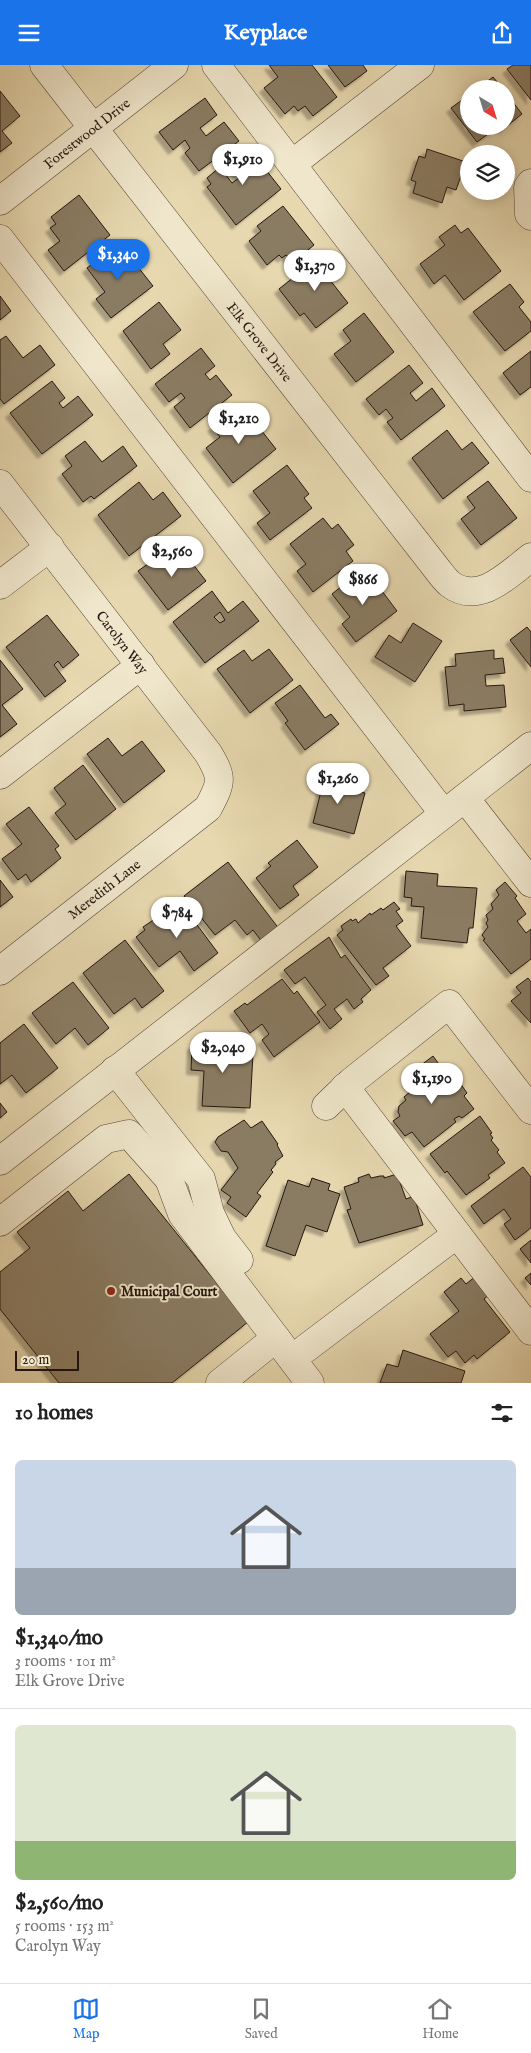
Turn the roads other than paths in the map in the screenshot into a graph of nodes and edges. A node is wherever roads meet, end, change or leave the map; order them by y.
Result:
1 (44, 65) edge
2 (174, 65) edge
3 (216, 65) edge
4 (420, 65) edge
5 (94, 129) junction
6 (292, 164) junction
7 (531, 183) edge
8 (0, 201) edge
9 (531, 216) edge
10 (0, 239) edge
11 (531, 478) edge
12 (0, 484) edge
13 (50, 547) junction
14 (531, 557) edge
15 (0, 585) edge
16 (140, 665) junction
17 (531, 746) edge
18 (0, 775) edge
19 (454, 806) junction
20 (208, 808) joint
21 (531, 883) edge
22 (0, 971) edge
23 (115, 1070) junction
24 (345, 1087) junction
25 (326, 1106) dead end
26 (531, 1110) edge
27 (0, 1161) edge
28 (0, 1222) edge
29 (458, 1234) junction
30 (531, 1331) edge
31 (276, 1338) junction
32 (305, 1349) junction
33 (220, 1383) edge
34 (310, 1383) edge
35 (331, 1383) edge

1 - 5 street, Elk Grove Drive
2 - 5 street, Forestwood Drive
3 - 6 street
4 - 6 street
5 - 8 street, Forestwood Drive
5 - 14 street, Elk Grove Drive
6 - 11 street
7 - 9 street
10 - 19 street
12 - 13 street, Carolyn Way
13 - 15 street
13 - 16 street, Carolyn Way
16 - 18 street
16 - 20 street, Carolyn Way
17 - 19 street
19 - 21 street
19 - 23 street
20 - 22 street, Meredith Lane
23 - 27 street
23 - 32 street
24 - 25 street
24 - 26 street
24 - 29 street
28 - 31 street
29 - 30 street
29 - 32 street
31 - 33 street
31 - 34 street
32 - 35 street

